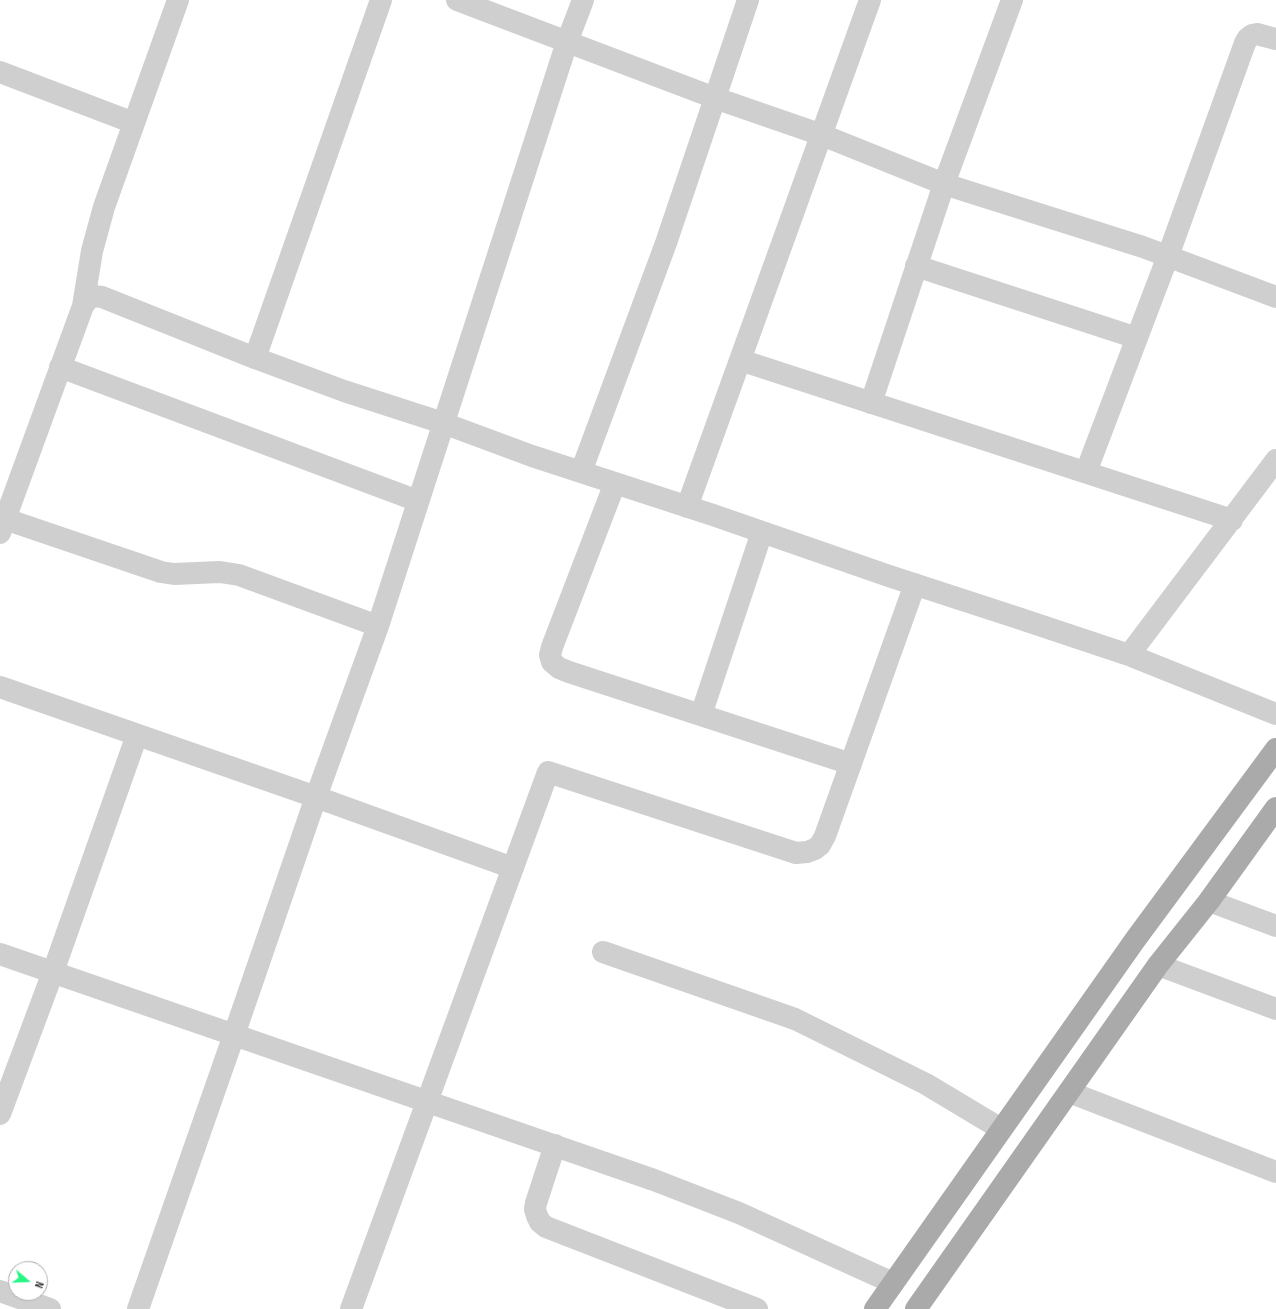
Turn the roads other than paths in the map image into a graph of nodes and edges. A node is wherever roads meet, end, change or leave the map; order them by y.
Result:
1 (178, 0) edge
2 (381, 0) edge
3 (457, 0) edge
4 (583, 0) edge
5 (748, 0) edge
6 (870, 0) edge
7 (1012, 0) edge
8 (1276, 39) edge
9 (567, 42) junction
10 (0, 72) edge
11 (715, 98) junction
12 (134, 123) junction
13 (822, 135) junction
14 (944, 184) junction
15 (1168, 256) junction
16 (916, 266) junction
17 (1276, 297) edge
18 (83, 306) junction
19 (1137, 338) junction
20 (255, 358) junction
21 (740, 360) junction
22 (60, 367) junction
23 (871, 403) junction
24 (443, 423) junction
25 (1276, 460) edge
26 (581, 472) junction
27 (1086, 472) junction
28 (615, 483) junction
29 (418, 502) junction
30 (687, 507) junction
31 (1232, 520) junction
32 (2, 526) edge
33 (762, 532) junction
34 (915, 584) junction
35 (378, 626) junction
36 (1129, 656) junction
37 (0, 687) edge
38 (1276, 714) edge
39 (701, 715) junction
40 (137, 735) junction
41 (1276, 749) edge
42 (851, 764) junction
43 (316, 797) junction
44 (1276, 808) edge
45 (513, 868) junction
46 (1209, 901) junction
47 (1276, 926) edge
48 (603, 952) dead end
49 (0, 954) edge
50 (1158, 965) junction
51 (53, 972) junction
52 (1276, 1009) edge
53 (234, 1035) junction
54 (1069, 1092) junction
55 (428, 1101) junction
56 (0, 1114) edge
57 (1001, 1130) junction
58 (555, 1145) junction
59 (1276, 1172) edge
60 (893, 1283) junction
61 (0, 1291) edge
62 (50, 1309) edge
63 (138, 1309) edge
64 (351, 1309) edge
65 (757, 1309) edge
66 (875, 1309) edge
67 (916, 1309) edge

1 - 12 street
2 - 20 street
3 - 9 street
4 - 9 street
5 - 11 street
6 - 13 street
7 - 14 street
8 - 15 street
9 - 11 street
9 - 24 street
10 - 12 street
11 - 13 street
11 - 26 street
12 - 18 street
13 - 14 street
13 - 21 street
14 - 15 street
14 - 16 street
15 - 17 street
15 - 19 street
16 - 19 street
16 - 23 street
18 - 20 street
18 - 22 street
19 - 27 street
20 - 24 street
21 - 23 street
21 - 30 street
22 - 29 street
22 - 32 street
23 - 27 street
24 - 26 street
24 - 29 street
25 - 31 street
26 - 28 street
27 - 31 street
28 - 30 street
28 - 39 street
29 - 35 street
30 - 33 street
31 - 36 street
32 - 35 street
33 - 34 street
33 - 39 street
34 - 36 street
34 - 42 street
35 - 43 street
36 - 38 street
37 - 40 street
39 - 42 street
40 - 43 street
40 - 51 street
41 - 57 main road
42 - 45 street
43 - 45 street
43 - 53 street
44 - 46 main road
45 - 55 street
46 - 47 street
46 - 50 main road
48 - 57 street
49 - 51 street
50 - 52 street
50 - 54 main road
51 - 53 street
51 - 56 street
53 - 55 street
53 - 63 street
54 - 59 street
54 - 67 main road
55 - 58 street
55 - 64 street
57 - 60 main road
58 - 60 street
58 - 65 street
60 - 66 main road
61 - 62 street

